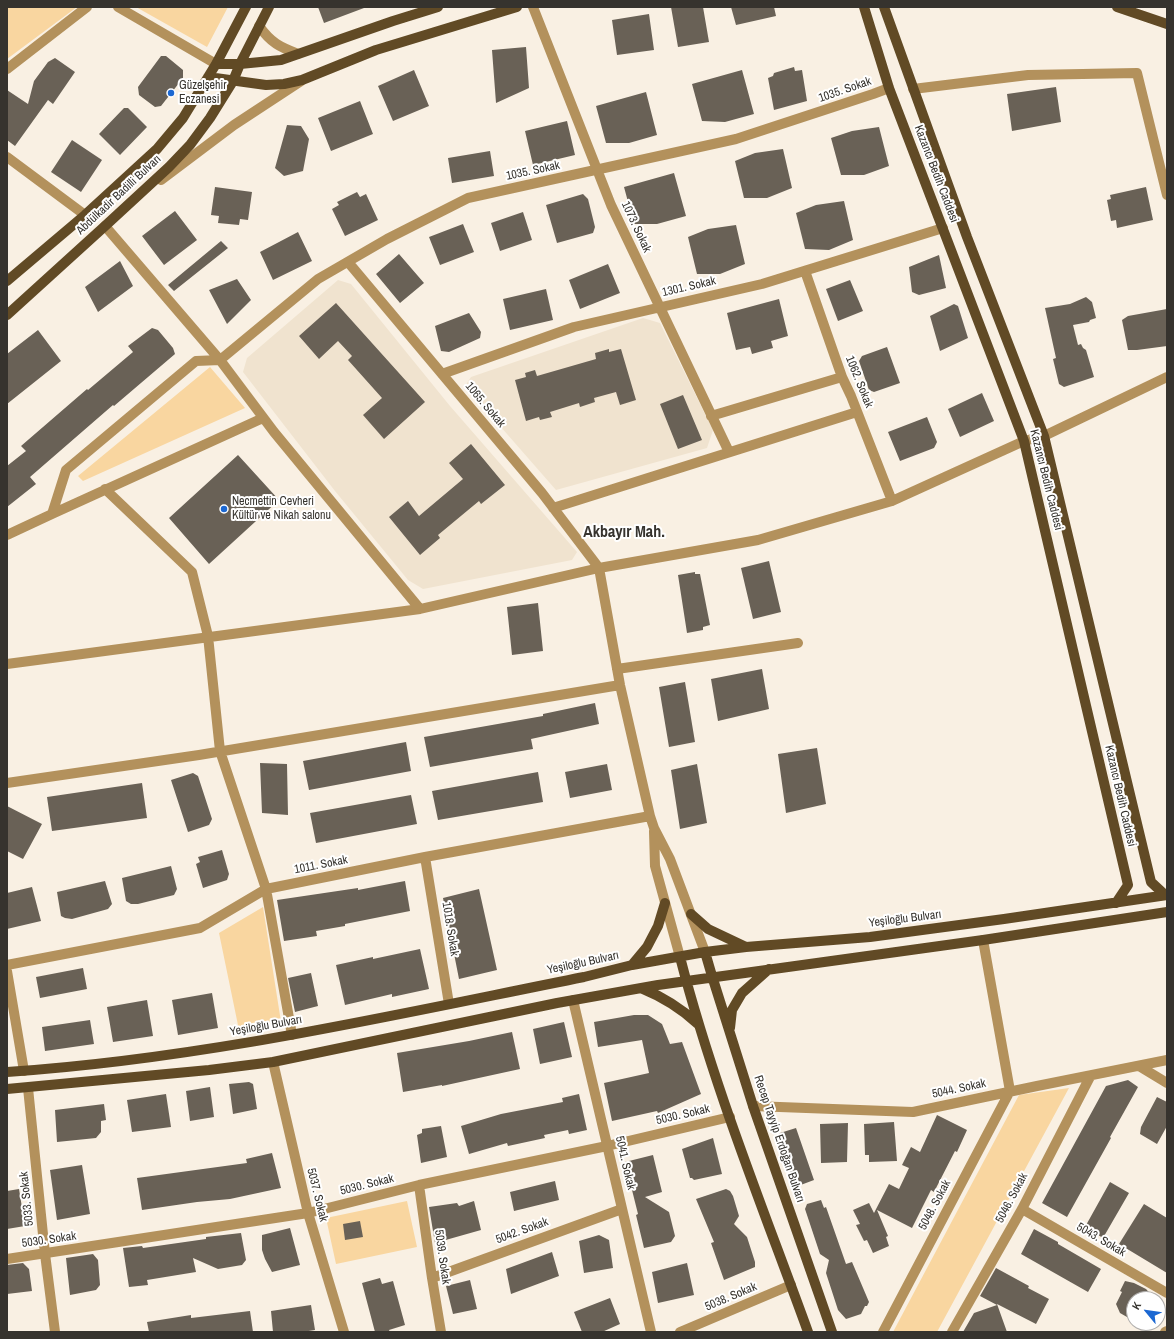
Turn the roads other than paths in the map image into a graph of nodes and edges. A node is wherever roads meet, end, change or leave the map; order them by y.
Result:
1 (88, 7) edge
2 (118, 7) edge
3 (246, 7) edge
4 (269, 7) edge
5 (438, 7) edge
6 (517, 7) edge
7 (533, 7) edge
8 (864, 7) edge
9 (884, 7) edge
10 (1117, 7) edge
11 (1167, 24) edge
12 (259, 26) junction
13 (298, 54) junction
14 (216, 64) junction
15 (240, 64) junction
16 (7, 69) edge
17 (208, 77) junction
18 (305, 79) junction
19 (233, 81) junction
20 (889, 88) junction
21 (913, 89) junction
22 (7, 157) edge
23 (596, 171) junction
24 (1167, 195) edge
25 (130, 203) junction
26 (85, 215) junction
27 (105, 226) junction
28 (943, 228) junction
29 (348, 262) junction
30 (805, 271) junction
31 (7, 281) edge
32 (659, 308) junction
33 (7, 315) edge
34 (220, 360) junction
35 (442, 374) junction
36 (842, 376) junction
37 (1167, 377) edge
38 (857, 412) junction
39 (711, 416) junction
40 (263, 418) junction
41 (1044, 436) junction
42 (1024, 441) junction
43 (729, 452) junction
44 (105, 490) junction
45 (892, 501) junction
46 (553, 508) junction
47 (52, 514) junction
48 (7, 535) edge
49 (599, 568) junction
50 (420, 609) junction
51 (208, 636) junction
52 (798, 643) dead end
53 (7, 664) edge
54 (617, 669) junction
55 (620, 685) junction
56 (220, 752) junction
57 (7, 782) edge
58 (650, 816) junction
59 (654, 828) junction
60 (425, 857) junction
61 (266, 889) junction
62 (1166, 895) edge
63 (665, 903) junction
64 (1116, 903) junction
65 (1167, 912) edge
66 (691, 914) junction
67 (983, 940) junction
68 (746, 947) junction
69 (705, 952) junction
70 (680, 957) junction
71 (7, 965) edge
72 (632, 965) junction
73 (770, 969) junction
74 (7, 971) edge
75 (712, 976) junction
76 (686, 981) junction
77 (641, 988) junction
78 (573, 1000) junction
79 (448, 1004) junction
80 (698, 1024) junction
81 (729, 1032) junction
82 (292, 1035) junction
83 (1167, 1060) edge
84 (273, 1062) junction
85 (1139, 1066) junction
86 (24, 1071) junction
87 (7, 1072) edge
88 (1091, 1075) junction
89 (1167, 1083) edge
90 (28, 1088) junction
91 (7, 1089) edge
92 (1010, 1091) junction
93 (753, 1106) junction
94 (730, 1117) junction
95 (607, 1146) junction
96 (419, 1185) junction
97 (622, 1209) junction
98 (1022, 1209) junction
99 (308, 1213) junction
100 (45, 1254) junction
101 (7, 1259) edge
102 (432, 1278) junction
103 (791, 1285) junction
104 (1167, 1293) edge
105 (55, 1332) edge
106 (344, 1332) edge
107 (441, 1332) edge
108 (651, 1332) edge
109 (680, 1332) edge
110 (808, 1332) edge
111 (832, 1332) edge
112 (882, 1332) edge
113 (952, 1332) edge

1 - 16 street
2 - 14 street
3 - 14 main road, Abdülkadir Badilli Bulvarı
4 - 12 main road, Abdülkadir Badilli Bulvarı
5 - 13 main road
6 - 18 main road
7 - 23 street, 1073. Sokak
8 - 20 main road, Kazancı Bedih Caddesi
9 - 21 main road, Kazancı Bedih Caddesi
10 - 11 main road
12 - 13 street
12 - 15 main road, Abdülkadir Badilli Bulvarı
13 - 15 main road
14 - 15 main road
14 - 17 main road, Abdülkadir Badilli Bulvarı
15 - 19 main road, Abdülkadir Badilli Bulvarı
17 - 19 main road
17 - 26 main road, Abdülkadir Badilli Bulvarı
18 - 19 main road
18 - 25 street
19 - 25 main road, Abdülkadir Badilli Bulvarı
20 - 23 street, 1035. Sokak
20 - 28 main road, Kazancı Bedih Caddesi
21 - 24 street
21 - 41 main road, Kazancı Bedih Caddesi
22 - 26 street
23 - 29 street, 1035. Sokak
23 - 32 street, 1073. Sokak
25 - 27 main road, Abdülkadir Badilli Bulvarı
26 - 31 main road, Abdülkadir Badilli Bulvarı
27 - 33 main road, Abdülkadir Badilli Bulvarı
27 - 34 street
28 - 30 street, 1301. Sokak
28 - 42 main road, Kazancı Bedih Caddesi
29 - 34 street, 1035. Sokak
29 - 35 street, 1065. Sokak
30 - 32 street, 1301. Sokak
30 - 36 street, 1062. Sokak
32 - 35 street, 1301. Sokak
32 - 39 street, 1073. Sokak
34 - 40 street
34 - 47 street
35 - 46 street, 1065. Sokak
36 - 38 street, 1062. Sokak
36 - 39 street
37 - 41 street
38 - 43 street
38 - 45 street, 1062. Sokak
39 - 43 street, 1073. Sokak
40 - 44 street
40 - 50 street
41 - 42 street
41 - 62 main road, Kazancı Bedih Caddesi
42 - 45 street
42 - 64 main road, Kazancı Bedih Caddesi
43 - 46 street
44 - 47 street
44 - 51 street
45 - 49 street
46 - 49 street, 1065. Sokak
47 - 48 street
49 - 50 street
49 - 54 street
50 - 51 street
51 - 53 street
51 - 56 street
52 - 54 street
54 - 55 street
55 - 56 street
55 - 58 street
56 - 57 street
56 - 61 street
58 - 59 street
58 - 60 street, 1011. Sokak
59 - 63 street
59 - 66 street
60 - 61 street, 1011. Sokak
60 - 79 street, 1018. Sokak
61 - 71 street, 1011. Sokak
61 - 82 street
62 - 64 main road, Yeşiloğlu Bulvarı
63 - 70 street
63 - 72 main road
64 - 68 main road, Yeşiloğlu Bulvarı
65 - 67 main road
66 - 68 main road
66 - 69 street
67 - 73 main road
67 - 92 street
68 - 69 main road, Yeşiloğlu Bulvarı
69 - 70 main road, Yeşiloğlu Bulvarı
69 - 75 main road, Recep Tayyip Erdoğan Bulvarı
70 - 72 main road, Yeşiloğlu Bulvarı
70 - 76 main road
72 - 79 main road, Yeşiloğlu Bulvarı
73 - 75 main road
73 - 81 main road
74 - 86 street
75 - 76 main road
75 - 81 main road, Recep Tayyip Erdoğan Bulvarı
76 - 77 main road
76 - 80 main road
77 - 78 main road
77 - 80 main road
78 - 84 main road
78 - 95 street, 5041. Sokak
79 - 82 main road, Yeşiloğlu Bulvarı
80 - 94 main road
81 - 93 main road, Recep Tayyip Erdoğan Bulvarı
82 - 86 main road, Yeşiloğlu Bulvarı
83 - 85 street, 5044. Sokak
84 - 90 main road
84 - 99 street, 5037. Sokak
85 - 88 street, 5044. Sokak
85 - 89 street
86 - 87 main road, Yeşiloğlu Bulvarı
88 - 92 street, 5044. Sokak
88 - 98 street, 5046. Sokak
90 - 91 main road
90 - 100 street, 5033. Sokak
92 - 93 street, 5044. Sokak
92 - 112 street, 5048. Sokak
93 - 111 main road, Recep Tayyip Erdoğan Bulvarı
94 - 95 street, 5030. Sokak
94 - 103 main road
95 - 96 street, 5030. Sokak
95 - 97 street, 5041. Sokak
96 - 99 street, 5030. Sokak
96 - 102 street, 5039. Sokak
97 - 102 street, 5042. Sokak
97 - 108 street, 5041. Sokak
98 - 104 street, 5043. Sokak
98 - 113 street, 5046. Sokak
99 - 100 street, 5030. Sokak
99 - 106 street, 5037. Sokak
100 - 101 street, 5030. Sokak
100 - 105 street, 5033. Sokak
102 - 107 street, 5039. Sokak
103 - 109 street, 5038. Sokak
103 - 110 main road

